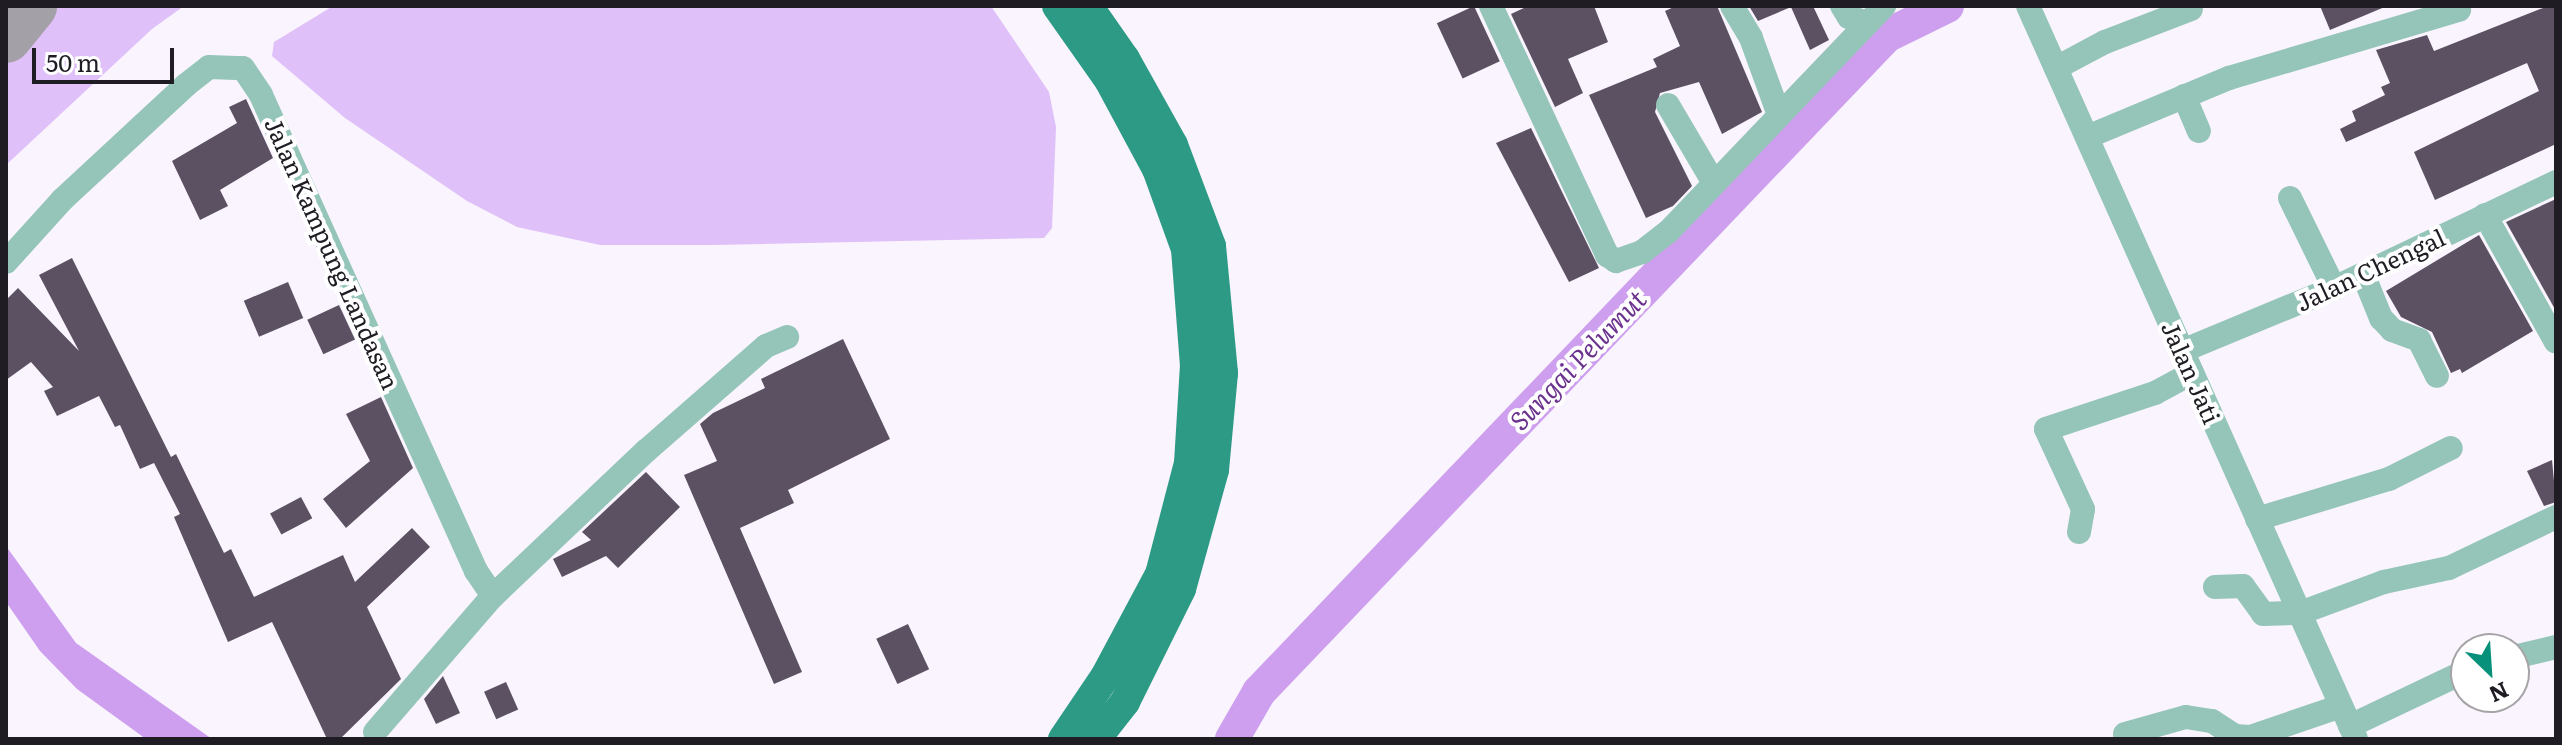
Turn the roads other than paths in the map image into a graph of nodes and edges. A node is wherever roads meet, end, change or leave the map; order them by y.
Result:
1 (1057, 6) edge
2 (1088, 6) edge
3 (1491, 6) edge
4 (1732, 6) edge
5 (1842, 6) edge
6 (2028, 6) edge
7 (2191, 9) dead end
8 (2459, 10) dead end
9 (1876, 15) edge
10 (2056, 68) junction
11 (2184, 96) junction
12 (1668, 105) dead end
13 (1779, 115) junction
14 (2199, 131) dead end
15 (2087, 137) junction
16 (2556, 182) edge
17 (1714, 183) junction
18 (2290, 198) dead end
19 (2485, 215) junction
20 (6, 262) edge
21 (2363, 274) junction
22 (2334, 288) junction
23 (787, 337) dead end
24 (2556, 342) edge
25 (2187, 362) junction
26 (2437, 376) dead end
27 (2451, 448) dead end
28 (2556, 517) edge
29 (2257, 519) junction
30 (2079, 532) dead end
31 (2215, 587) dead end
32 (493, 596) junction
33 (2300, 613) junction
34 (2556, 647) edge
35 (2530, 653) edge
36 (2450, 678) edge
37 (2349, 724) edge
38 (375, 732) dead end
39 (2125, 734) dead end
40 (1063, 739) edge
41 (1096, 739) edge

1 - 40 main road
2 - 41 main road
3 - 17 street
4 - 13 street
5 - 9 street
6 - 10 street, Jalan Jati
7 - 10 street
8 - 11 street
9 - 13 street
10 - 15 street, Jalan Jati
11 - 14 street
11 - 15 street
12 - 17 street
13 - 17 street
15 - 25 street, Jalan Jati
16 - 19 street, Jalan Chengal
18 - 22 street
19 - 21 street, Jalan Chengal
19 - 24 street
20 - 32 street, Jalan Kampung Landasan
21 - 22 street, Jalan Chengal
21 - 26 street
22 - 25 street, Jalan Chengal
23 - 32 street
25 - 29 street, Jalan Jati
25 - 30 street, Jalan Chengal
27 - 29 street
28 - 33 street
29 - 33 street, Jalan Jati
31 - 33 street
32 - 38 street
33 - 37 street, Jalan Jati
34 - 35 street
36 - 37 street
37 - 39 street

